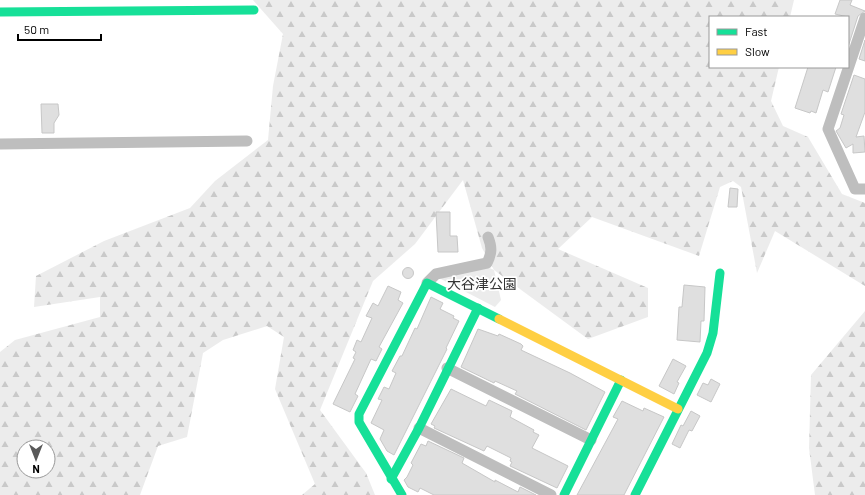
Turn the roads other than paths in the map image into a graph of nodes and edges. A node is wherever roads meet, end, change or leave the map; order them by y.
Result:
1 (254, 10) dead end
2 (0, 12) edge
3 (865, 18) edge
4 (849, 66) edge
5 (848, 68) edge
6 (247, 141) dead end
7 (0, 144) edge
8 (865, 189) edge
9 (488, 237) dead end
10 (720, 273) dead end
11 (427, 283) junction
12 (478, 308) junction
13 (448, 368) junction
14 (621, 380) junction
15 (678, 409) junction
16 (419, 428) junction
17 (591, 440) junction
18 (391, 479) junction
19 (402, 495) edge
20 (552, 495) edge
21 (564, 495) edge
22 (635, 495) edge

1 - 2 street
3 - 4 street
5 - 8 street
6 - 7 street
9 - 11 street
10 - 15 street
11 - 12 street
11 - 18 street
12 - 13 street
12 - 14 street
13 - 16 street
13 - 17 street
14 - 15 street
14 - 17 street
15 - 22 street
16 - 18 street
16 - 20 street
17 - 21 street
18 - 19 street

